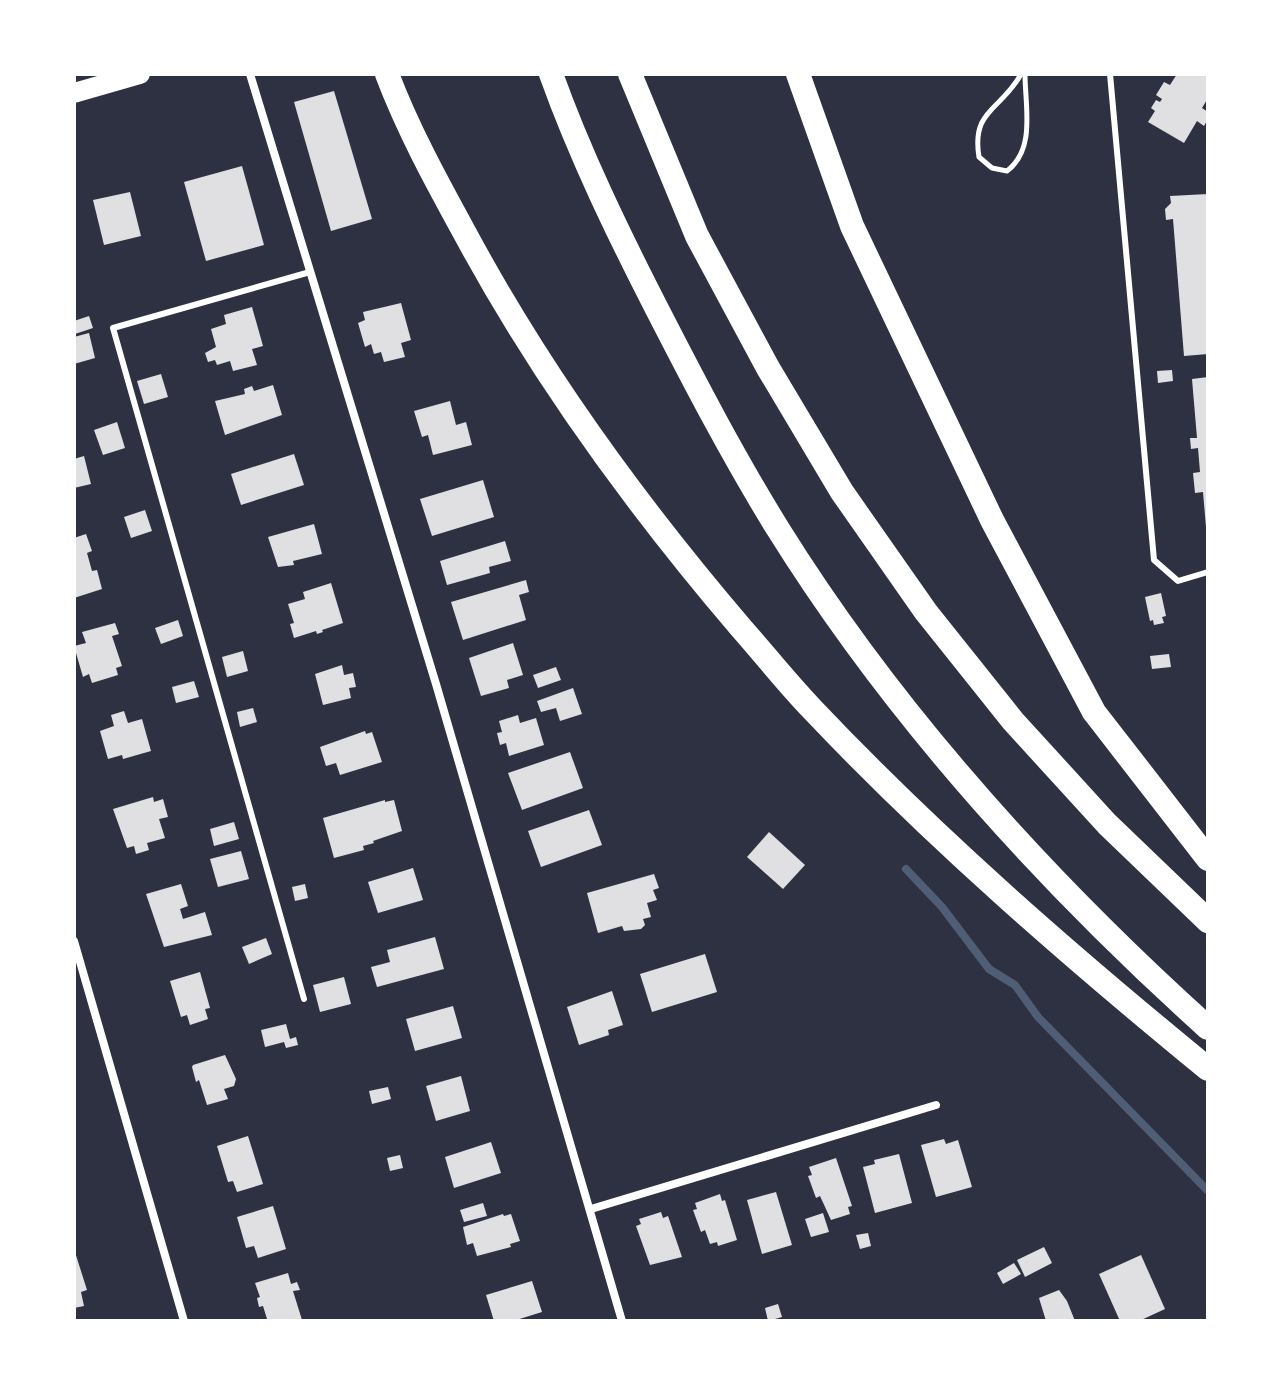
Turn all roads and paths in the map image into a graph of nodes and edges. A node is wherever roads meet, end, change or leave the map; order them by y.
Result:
1 (140, 74) edge
2 (250, 74) edge
3 (387, 74) edge
4 (551, 74) edge
5 (630, 74) edge
6 (798, 74) edge
7 (1023, 74) edge
8 (1110, 74) edge
9 (74, 93) edge
10 (310, 272) junction
11 (1208, 572) edge
12 (1208, 859) edge
13 (1208, 921) edge
14 (74, 941) edge
15 (304, 999) dead end
16 (1208, 1028) edge
17 (1208, 1069) edge
18 (936, 1105) dead end
19 (591, 1209) junction
20 (184, 1321) edge
21 (622, 1321) edge

1 - 9 main road
2 - 10 street
3 - 17 highway
4 - 16 highway
5 - 13 highway
6 - 12 highway
7 - 7 path
8 - 11 lane
10 - 15 lane
10 - 19 street
14 - 20 street
18 - 19 street
19 - 21 street

